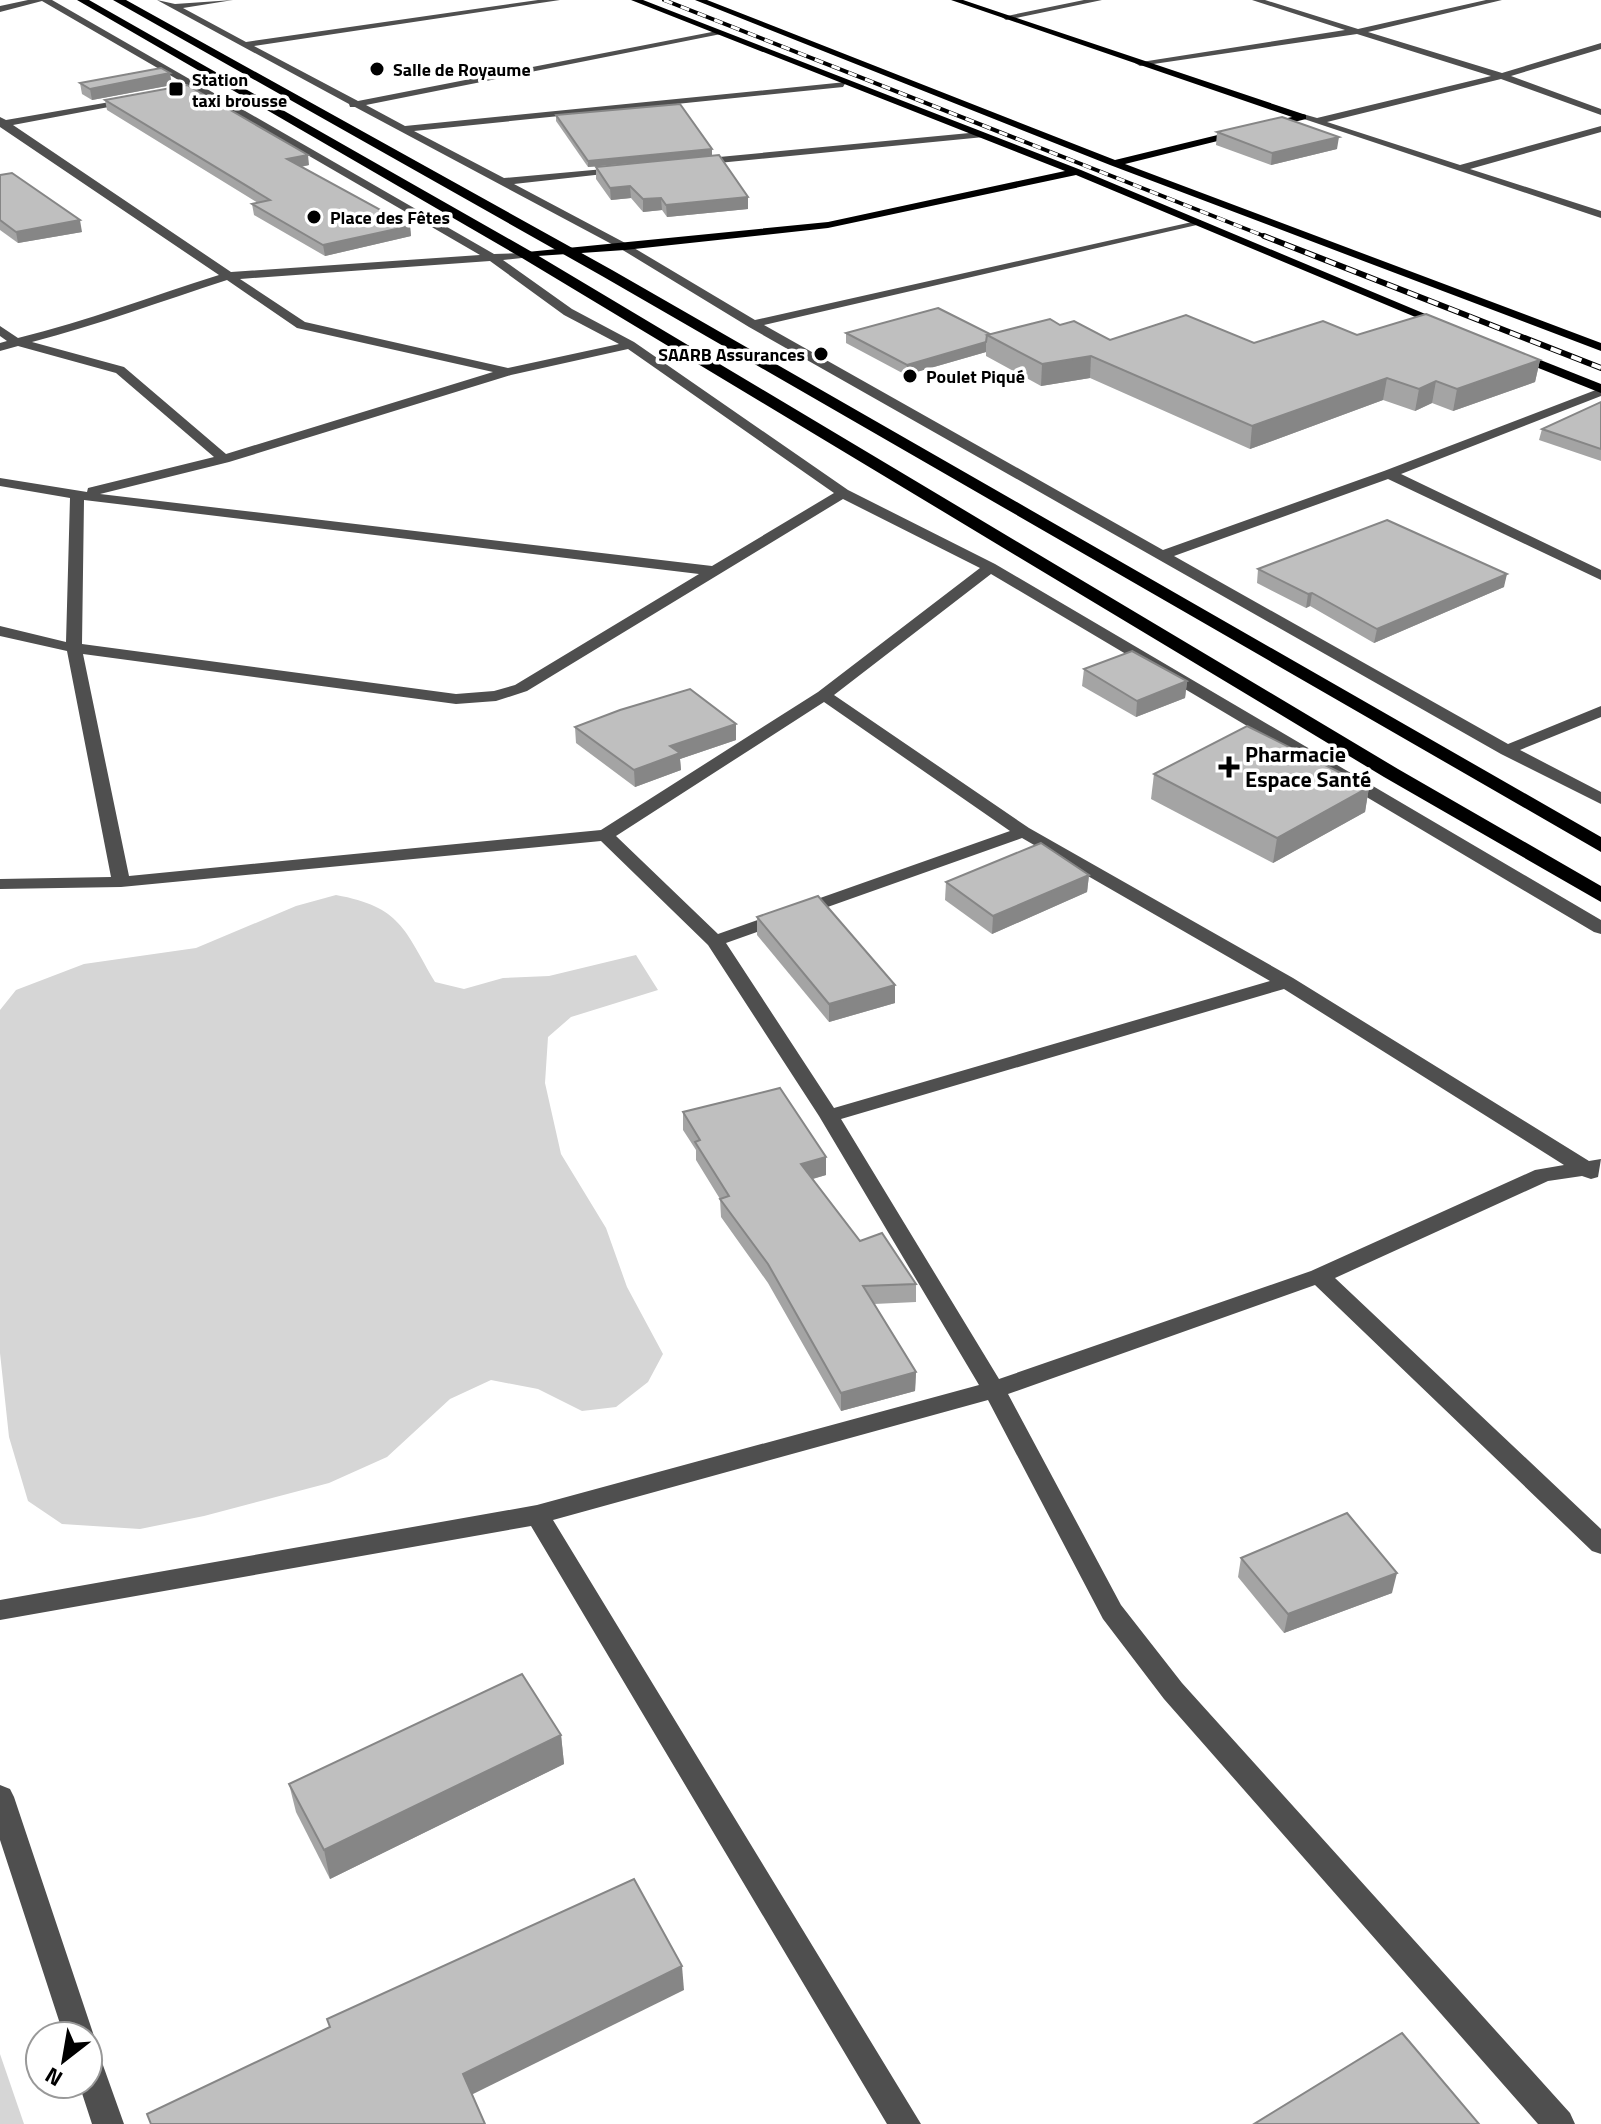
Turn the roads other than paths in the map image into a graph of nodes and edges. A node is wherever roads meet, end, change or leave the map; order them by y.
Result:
1 (39, 0) edge
2 (46, 0) edge
3 (82, 0) edge
4 (118, 0) edge
5 (161, 0) edge
6 (229, 0) edge
7 (556, 0) edge
8 (635, 0) edge
9 (699, 0) edge
10 (955, 0) edge
11 (1098, 0) edge
12 (1256, 0) edge
13 (1498, 0) edge
14 (174, 7) junction
15 (0, 9) edge
16 (1006, 17) junction
17 (1360, 31) junction
18 (717, 34) junction
19 (242, 45) junction
20 (1601, 46) edge
21 (1140, 63) junction
22 (1502, 76) junction
23 (843, 84) junction
24 (136, 98) edge
25 (353, 105) junction
26 (1601, 112) edge
27 (1303, 117) junction
28 (1318, 121) junction
29 (2, 122) edge
30 (403, 129) junction
31 (1601, 129) edge
32 (980, 135) junction
33 (683, 163) edge
34 (1114, 163) junction
35 (636, 168) edge
36 (1461, 168) junction
37 (1077, 172) junction
38 (498, 182) junction
39 (1601, 215) edge
40 (1197, 222) junction
41 (625, 247) junction
42 (570, 252) junction
43 (527, 255) junction
44 (490, 256) junction
45 (227, 276) junction
46 (753, 324) junction
47 (1457, 329) edge
48 (0, 330) edge
49 (14, 341) junction
50 (630, 345) junction
51 (0, 347) edge
52 (1500, 347) edge
53 (1601, 347) edge
54 (508, 372) junction
55 (1601, 391) edge
56 (224, 459) junction
57 (1389, 474) junction
58 (0, 482) edge
59 (843, 493) junction
60 (77, 495) junction
61 (1162, 555) junction
62 (990, 567) junction
63 (714, 571) junction
64 (1601, 576) edge
65 (0, 631) edge
66 (74, 648) junction
67 (824, 695) junction
68 (1601, 711) edge
69 (1507, 750) junction
70 (1601, 799) edge
71 (1023, 832) junction
72 (605, 835) junction
73 (1601, 846) edge
74 (121, 882) junction
75 (0, 884) edge
76 (1601, 895) edge
77 (1601, 928) edge
78 (715, 941) junction
79 (1286, 982) junction
80 (829, 1116) junction
81 (1596, 1172) edge
82 (1319, 1276) junction
83 (994, 1390) junction
84 (537, 1515) junction
85 (1601, 1544) edge
86 (0, 1610) edge
87 (0, 1797) edge
88 (74, 2020) edge
89 (100, 2100) edge
90 (108, 2124) edge
91 (905, 2124) edge
92 (1559, 2124) edge

1 - 15 street
2 - 44 street
3 - 43 highway
4 - 42 highway
5 - 14 street
6 - 14 street
7 - 19 street
8 - 18 main road
9 - 34 main road
10 - 16 main road
11 - 16 street
12 - 17 street
13 - 17 street
14 - 19 street
16 - 21 main road
17 - 21 street
17 - 22 street
18 - 23 main road
18 - 25 street
19 - 25 street
20 - 22 street
21 - 27 main road
22 - 26 street
22 - 28 street
23 - 30 street
23 - 32 main road
24 - 29 street
25 - 30 street
27 - 28 street
27 - 34 main road
28 - 36 street
29 - 45 street
30 - 38 street
31 - 36 street
32 - 33 street
32 - 37 main road
34 - 37 main road
34 - 53 main road
35 - 38 street
36 - 39 street
37 - 40 main road
37 - 41 main road
38 - 41 street
40 - 46 street
40 - 47 main road
41 - 42 main road
41 - 46 street
42 - 43 main road
42 - 73 highway
43 - 44 street
43 - 76 highway
44 - 45 street
44 - 50 street
45 - 49 street
45 - 54 street
46 - 61 street
48 - 49 street
49 - 51 street
49 - 56 street
50 - 54 street
50 - 59 street
52 - 55 main road
54 - 56 street
55 - 57 street
56 - 60 street
57 - 61 street
57 - 64 street
58 - 60 street
59 - 62 street
59 - 63 street
60 - 63 street
60 - 66 street
61 - 69 street
62 - 67 street
62 - 77 street
63 - 66 street
65 - 66 street
66 - 74 street
67 - 71 street
67 - 72 street
68 - 69 street
69 - 70 street
71 - 78 street
71 - 79 street
72 - 74 street
72 - 78 street
74 - 75 street
78 - 80 street
79 - 80 street
79 - 81 street
80 - 83 street
81 - 82 street
82 - 83 street
82 - 85 street
83 - 84 street
83 - 92 street
84 - 86 street
84 - 91 street
87 - 88 street
89 - 90 street

